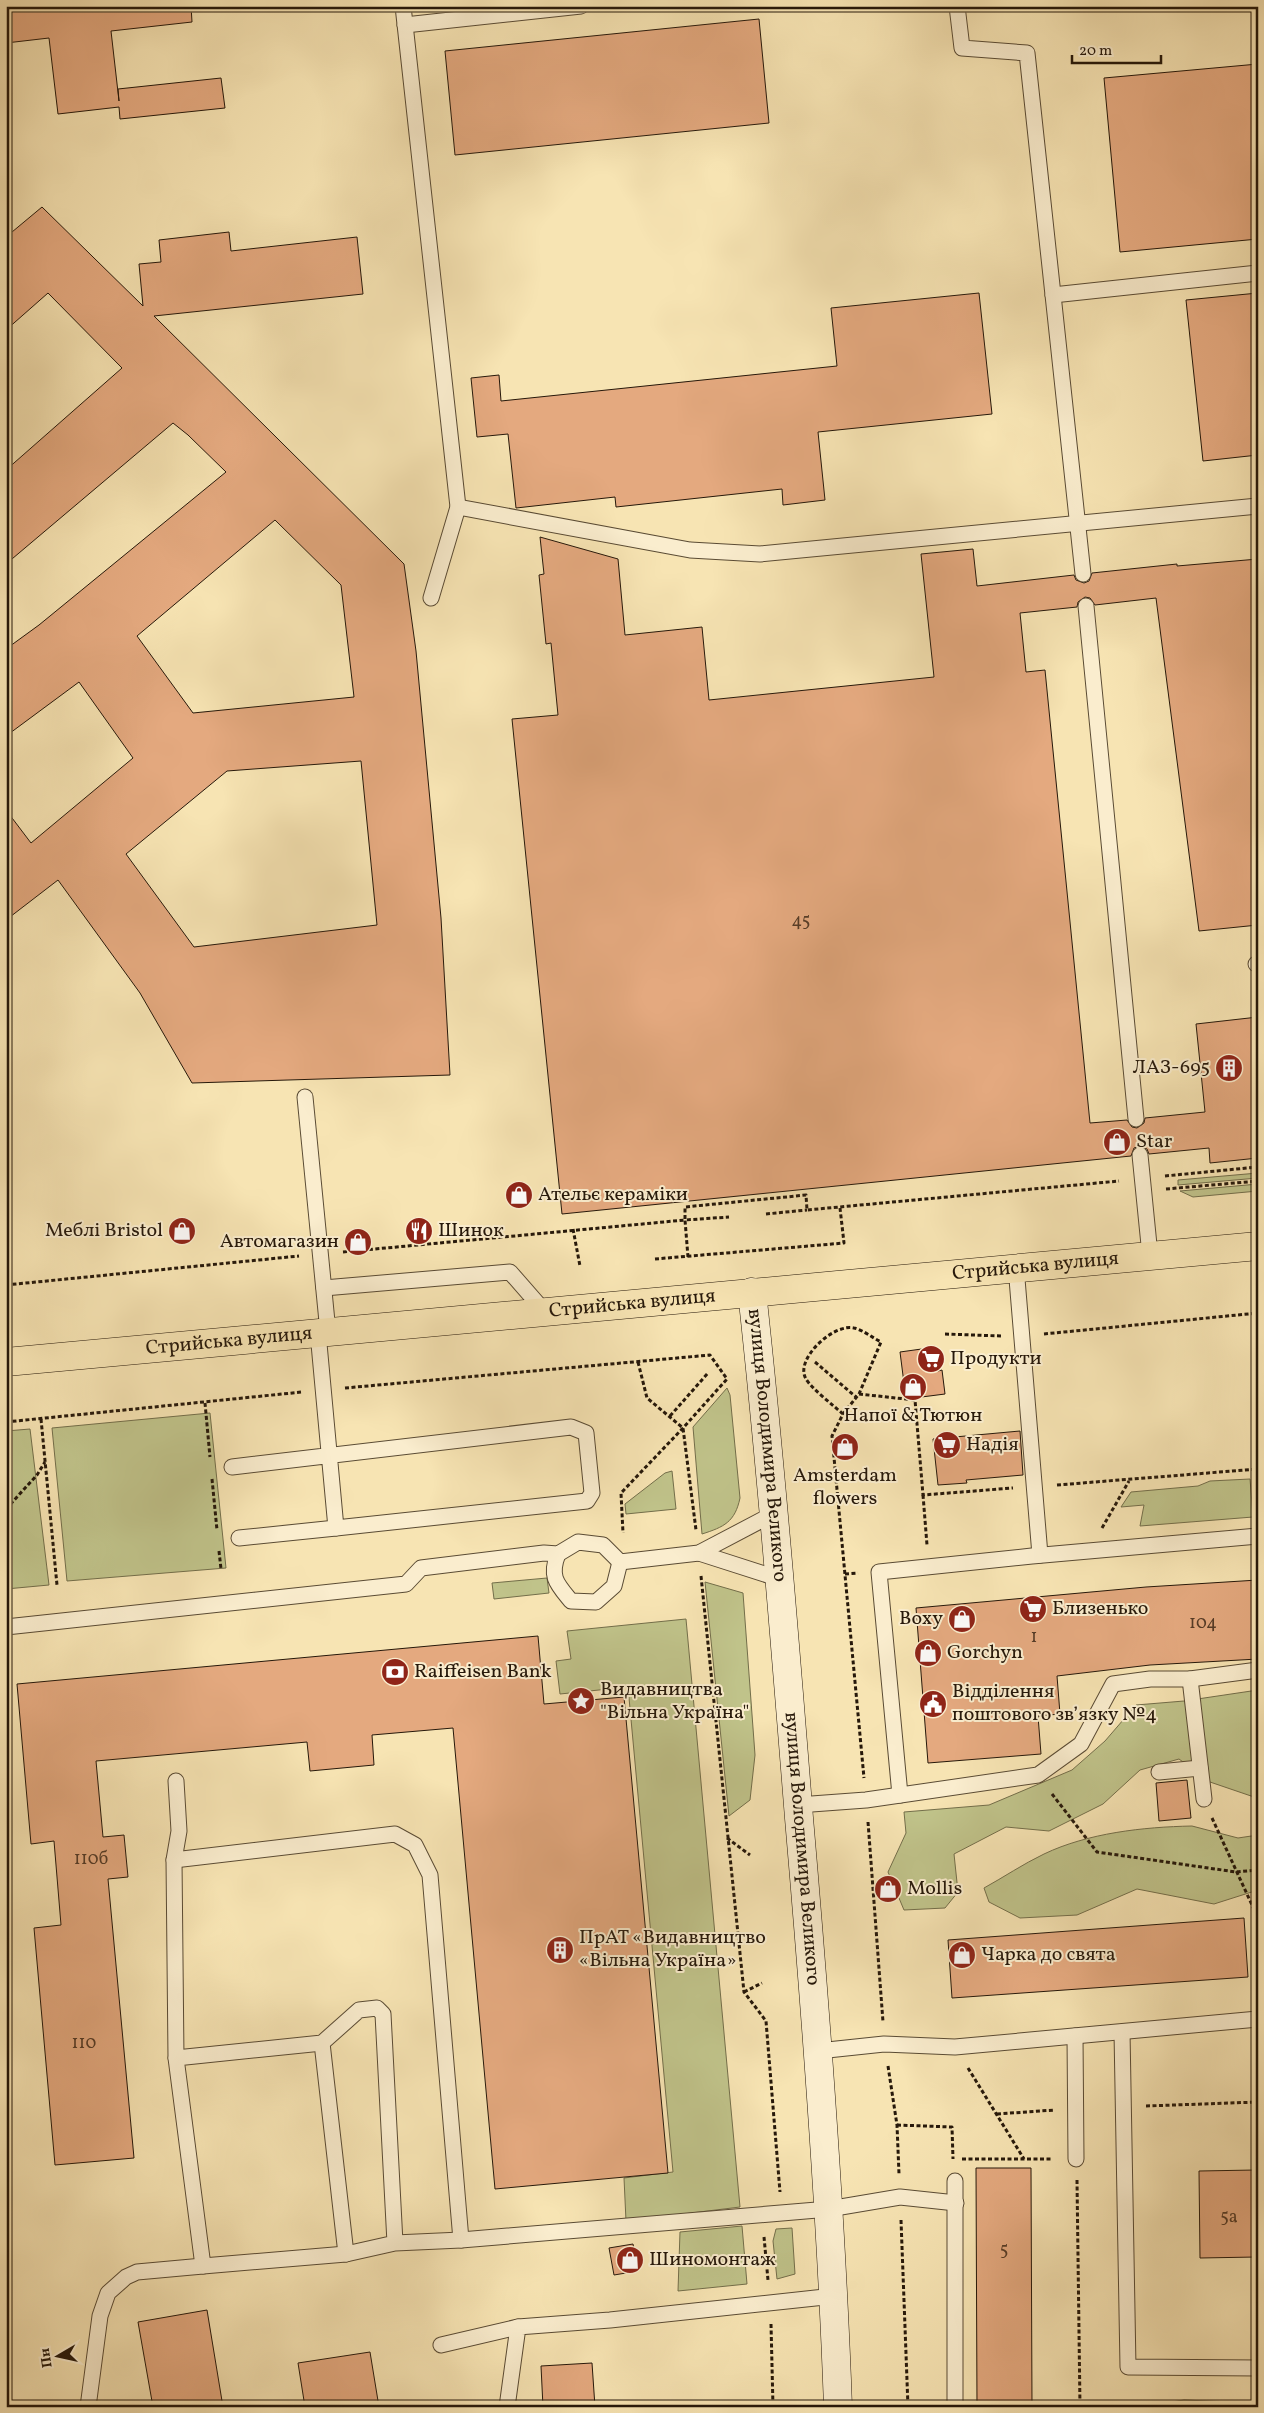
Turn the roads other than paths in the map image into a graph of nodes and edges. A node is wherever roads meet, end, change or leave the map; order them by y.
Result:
1 (403, 6) edge
2 (581, 6) edge
3 (957, 6) edge
4 (405, 25) junction
5 (1258, 273) edge
6 (1053, 296) junction
7 (1258, 506) edge
8 (458, 507) junction
9 (1077, 523) junction
10 (1083, 574) dead end
11 (430, 598) dead end
12 (1086, 606) dead end
13 (305, 1097) dead end
14 (1136, 1119) dead end
15 (1140, 1155) dead end
16 (1258, 1246) edge
17 (1150, 1255) junction
18 (1016, 1267) junction
19 (324, 1288) junction
20 (752, 1292) junction
21 (545, 1312) junction
22 (323, 1332) junction
23 (6, 1362) edge
24 (329, 1456) junction
25 (232, 1467) dead end
26 (775, 1513) junction
27 (336, 1528) junction
28 (1258, 1536) edge
29 (239, 1538) dead end
30 (698, 1546) junction
31 (558, 1554) junction
32 (1040, 1555) junction
33 (620, 1562) junction
34 (780, 1579) junction
35 (6, 1627) edge
36 (1258, 1670) edge
37 (1190, 1679) junction
38 (1200, 1768) junction
39 (1159, 1772) dead end
40 (176, 1781) dead end
41 (900, 1795) junction
42 (1204, 1799) road end
43 (798, 1805) junction
44 (174, 1860) junction
45 (1258, 2019) edge
46 (1122, 2032) junction
47 (1075, 2036) junction
48 (322, 2042) junction
49 (818, 2051) junction
50 (176, 2058) junction
51 (1076, 2159) road end
52 (955, 2181) road end
53 (956, 2203) junction
54 (829, 2209) junction
55 (461, 2240) junction
56 (395, 2243) junction
57 (346, 2254) junction
58 (203, 2266) junction
59 (834, 2296) junction
60 (518, 2327) junction
61 (441, 2345) dead end
62 (1258, 2368) edge
63 (88, 2407) edge
64 (507, 2407) edge
65 (838, 2407) edge
66 (955, 2407) edge

1 - 4 lane
2 - 4 lane
3 - 6 lane
4 - 8 lane
5 - 6 lane
6 - 9 lane
7 - 9 lane
8 - 9 lane
8 - 11 lane
9 - 10 lane
12 - 14 lane
13 - 19 lane
15 - 17 lane
16 - 17 main road, Стрийська вулиця
17 - 18 main road, Стрийська вулиця
18 - 20 main road, Стрийська вулиця
18 - 32 lane
19 - 21 lane
19 - 22 lane
20 - 21 main road, Стрийська вулиця
20 - 26 main road, вулиця Володимира Великого
21 - 22 main road, Стрийська вулиця
22 - 23 main road, Стрийська вулиця
22 - 24 lane
24 - 25 lane
24 - 27 lane
24 - 27 lane
26 - 30 lane
26 - 34 main road, вулиця Володимира Великого
27 - 29 lane
28 - 32 lane
30 - 33 lane
30 - 34 lane
31 - 33 lane
31 - 33 lane
31 - 35 lane
32 - 41 lane
34 - 43 main road, вулиця Володимира Великого
36 - 37 lane
37 - 38 lane
37 - 41 lane
38 - 39 lane
38 - 42 lane
40 - 44 lane
41 - 43 lane
43 - 49 main road, вулиця Володимира Великого
44 - 50 lane
44 - 55 lane
45 - 46 lane
46 - 47 lane
46 - 62 lane
47 - 49 lane
47 - 51 lane
48 - 50 lane
48 - 56 lane
48 - 57 lane
49 - 54 main road, вулиця Володимира Великого
50 - 58 lane
52 - 53 lane
53 - 54 lane
53 - 66 lane
54 - 55 lane
54 - 59 main road, вулиця Володимира Великого
55 - 56 lane
56 - 57 lane
57 - 58 lane
58 - 63 lane
59 - 60 lane
59 - 65 main road, вулиця Володимира Великого
60 - 61 lane
60 - 64 lane

